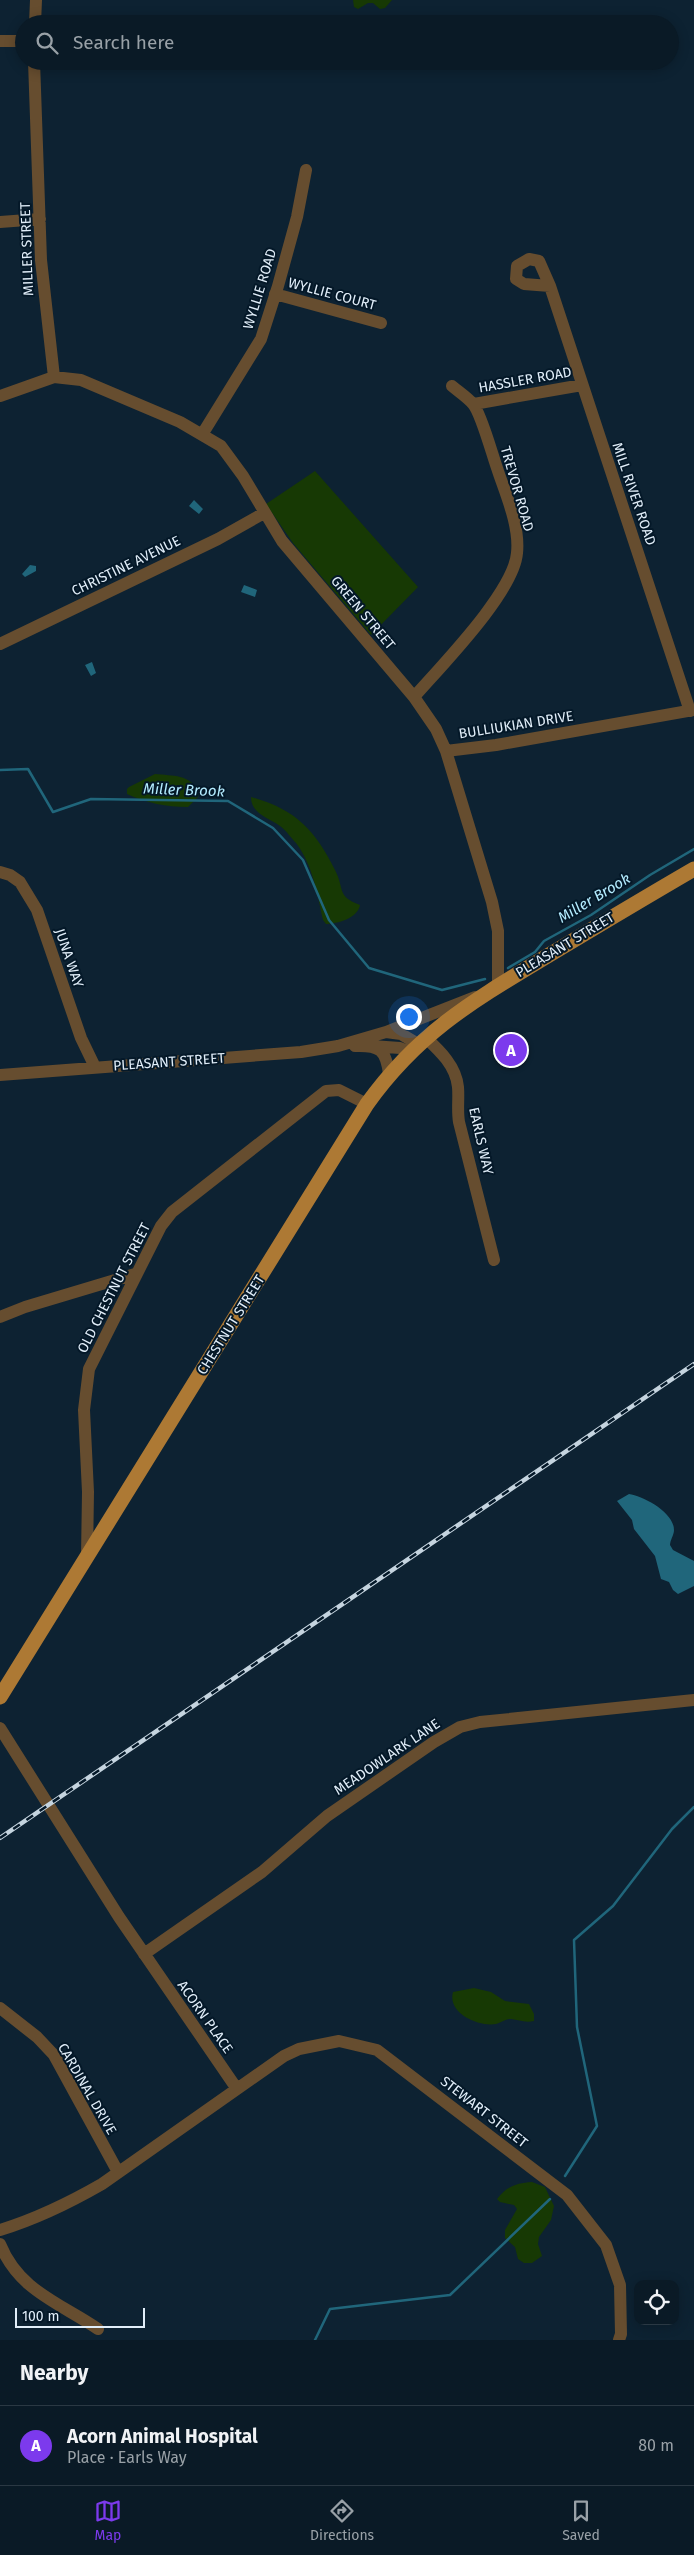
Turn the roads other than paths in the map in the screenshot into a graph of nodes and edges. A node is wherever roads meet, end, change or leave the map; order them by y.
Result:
1 (36, 0) edge
2 (35, 15) edge
3 (0, 41) edge
4 (15, 41) edge
5 (34, 70) edge
6 (306, 170) dead end
7 (40, 219) junction
8 (0, 222) edge
9 (550, 286) dead end
10 (275, 294) junction
11 (382, 323) dead end
12 (54, 377) junction
13 (582, 385) junction
14 (452, 386) dead end
15 (0, 396) edge
16 (474, 404) junction
17 (203, 434) junction
18 (264, 513) junction
19 (0, 644) edge
20 (414, 697) junction
21 (692, 711) edge
22 (446, 751) junction
23 (694, 869) edge
24 (0, 872) edge
25 (498, 985) junction
26 (479, 996) junction
27 (386, 1032) junction
28 (418, 1045) junction
29 (338, 1046) junction
30 (369, 1046) junction
31 (95, 1067) junction
32 (389, 1074) junction
33 (0, 1075) edge
34 (367, 1104) junction
35 (494, 1260) dead end
36 (135, 1274) junction
37 (0, 1317) edge
38 (87, 1560) junction
39 (0, 1697) edge
40 (694, 1700) edge
41 (0, 1728) edge
42 (144, 1954) junction
43 (0, 2008) edge
44 (237, 2089) junction
45 (118, 2172) junction
46 (0, 2230) edge
47 (0, 2244) edge
48 (98, 2329) dead end
49 (619, 2340) edge

1 - 2 street
3 - 4 street
5 - 7 street, MILLER STREET
6 - 10 street, WYLLIE ROAD
7 - 8 street
7 - 12 street, MILLER STREET
9 - 13 street, MILL RIVER ROAD
10 - 11 street, WYLLIE COURT
10 - 17 street, WYLLIE ROAD
12 - 15 street
12 - 17 street, GREEN STREET
13 - 16 street, HASSLER ROAD
13 - 21 street, MILL RIVER ROAD
14 - 16 street
16 - 20 street, TREVOR ROAD
17 - 18 street, GREEN STREET
18 - 19 street, CHRISTINE AVENUE
18 - 20 street, GREEN STREET
20 - 22 street, GREEN STREET
21 - 22 street, BULLIUKIAN DRIVE
22 - 25 street, GREEN STREET
23 - 25 main road, PLEASANT STREET
24 - 31 street, JUNA WAY
25 - 26 main road, CHESTNUT STREET
26 - 27 street, PLEASANT STREET
26 - 28 main road, CHESTNUT STREET
27 - 28 street
27 - 29 street, PLEASANT STREET
28 - 30 street, PLEASANT STREET
28 - 32 main road, CHESTNUT STREET
28 - 35 street, EARLS WAY
29 - 30 street, PLEASANT STREET
29 - 31 street, PLEASANT STREET
30 - 32 street
31 - 33 street, PLEASANT STREET
32 - 34 main road, CHESTNUT STREET
34 - 36 street, OLD CHESTNUT STREET
34 - 38 main road, CHESTNUT STREET
36 - 37 street
36 - 38 street, OLD CHESTNUT STREET
38 - 39 main road, CHESTNUT STREET
40 - 42 street, MEADOWLARK LANE
41 - 42 street, ACORN PLACE
42 - 44 street, ACORN PLACE
43 - 45 street, CARDINAL DRIVE
44 - 45 street
44 - 49 street, STEWART STREET
45 - 46 street
47 - 48 street

